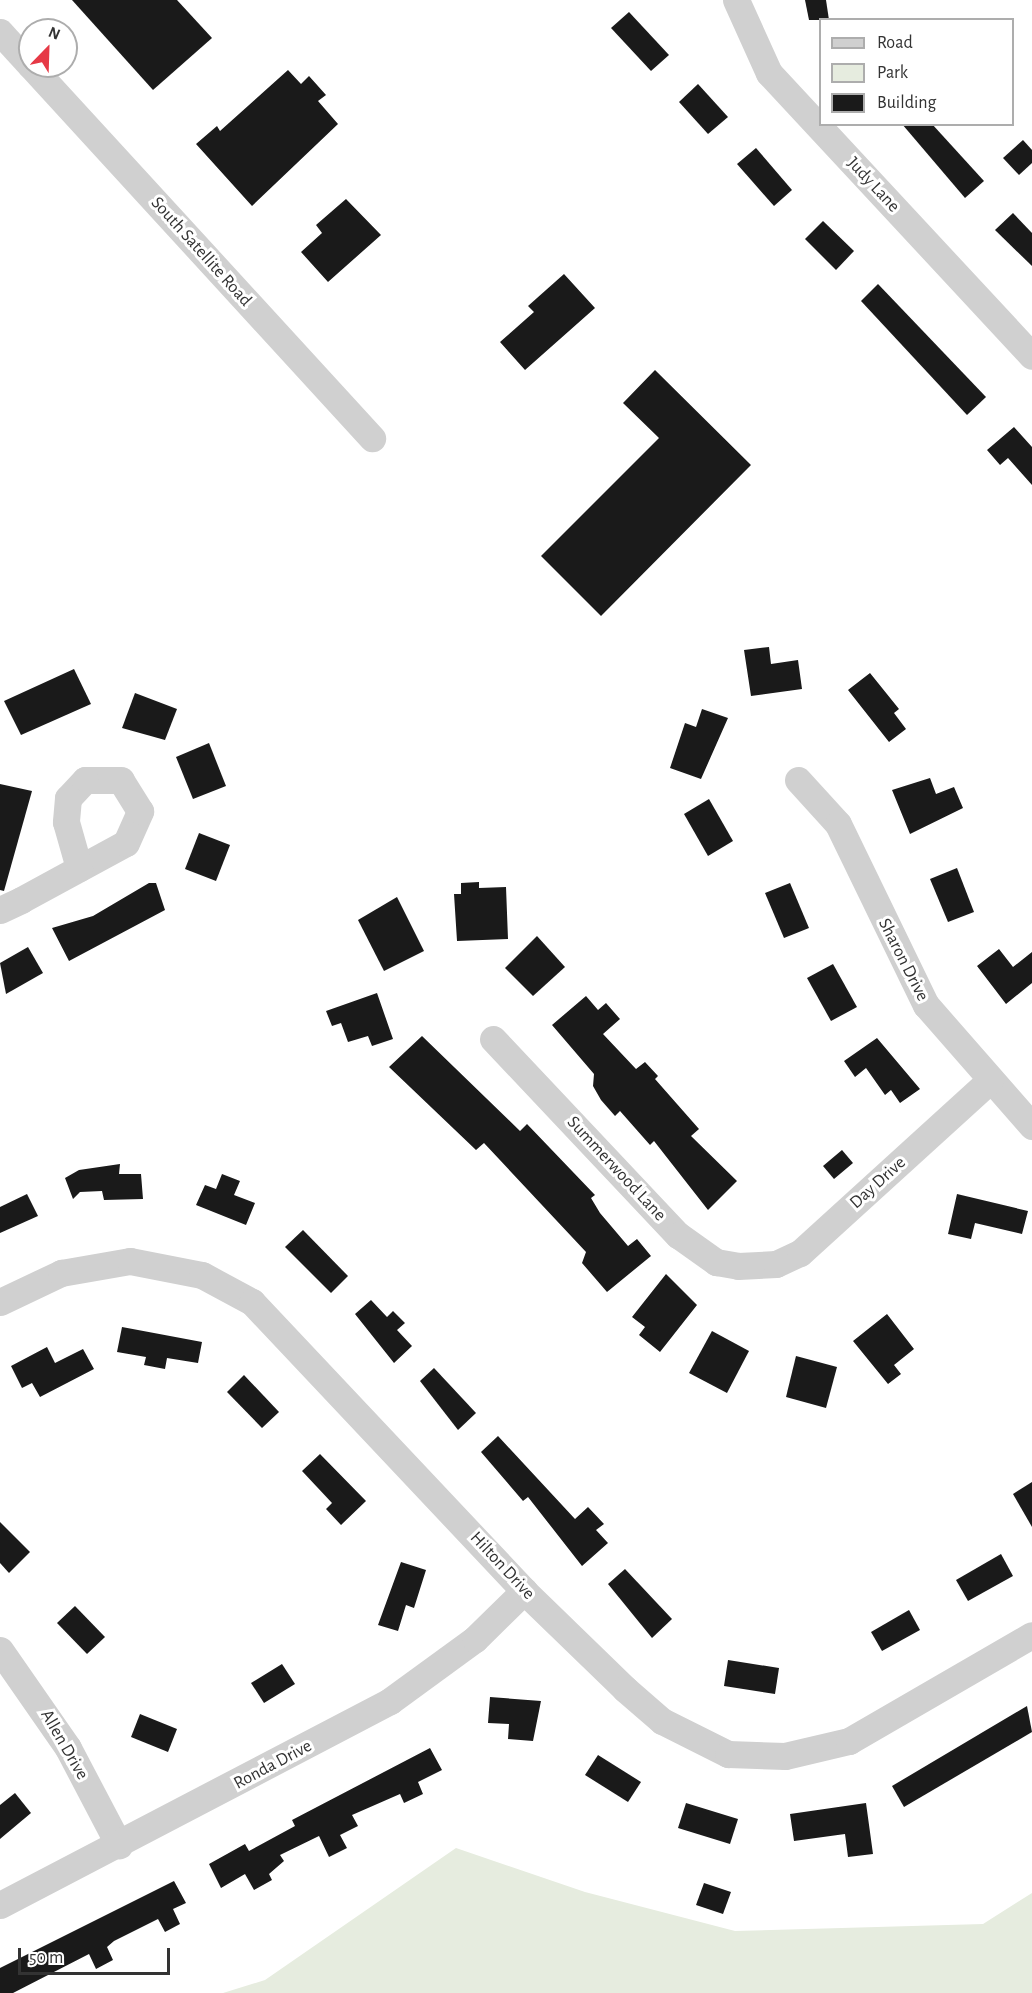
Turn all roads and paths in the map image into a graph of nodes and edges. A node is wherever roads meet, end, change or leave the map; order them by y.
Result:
1 (736, 0) edge
2 (0, 32) edge
3 (18, 51) edge
4 (43, 78) edge
5 (1032, 356) edge
6 (372, 438) dead end
7 (798, 780) dead end
8 (79, 868) dead end
9 (0, 910) edge
10 (493, 1039) dead end
11 (989, 1081) junction
12 (1032, 1126) edge
13 (757, 1267) joint
14 (0, 1302) edge
15 (524, 1591) junction
16 (1032, 1635) edge
17 (0, 1650) edge
18 (119, 1845) junction
19 (0, 1905) edge

1 - 5 street, Judy Lane
2 - 3 street, South Satellite Road
4 - 6 street, South Satellite Road
7 - 11 street, Sharon Drive
8 - 9 street
10 - 13 street, Summerwood Lane
11 - 12 street, Sharon Drive
11 - 13 street, Day Drive
14 - 15 street, Hilton Drive
15 - 16 street, Hilton Drive
15 - 18 street, Ronda Drive
17 - 18 street, Allen Drive
18 - 19 street, Ronda Drive

